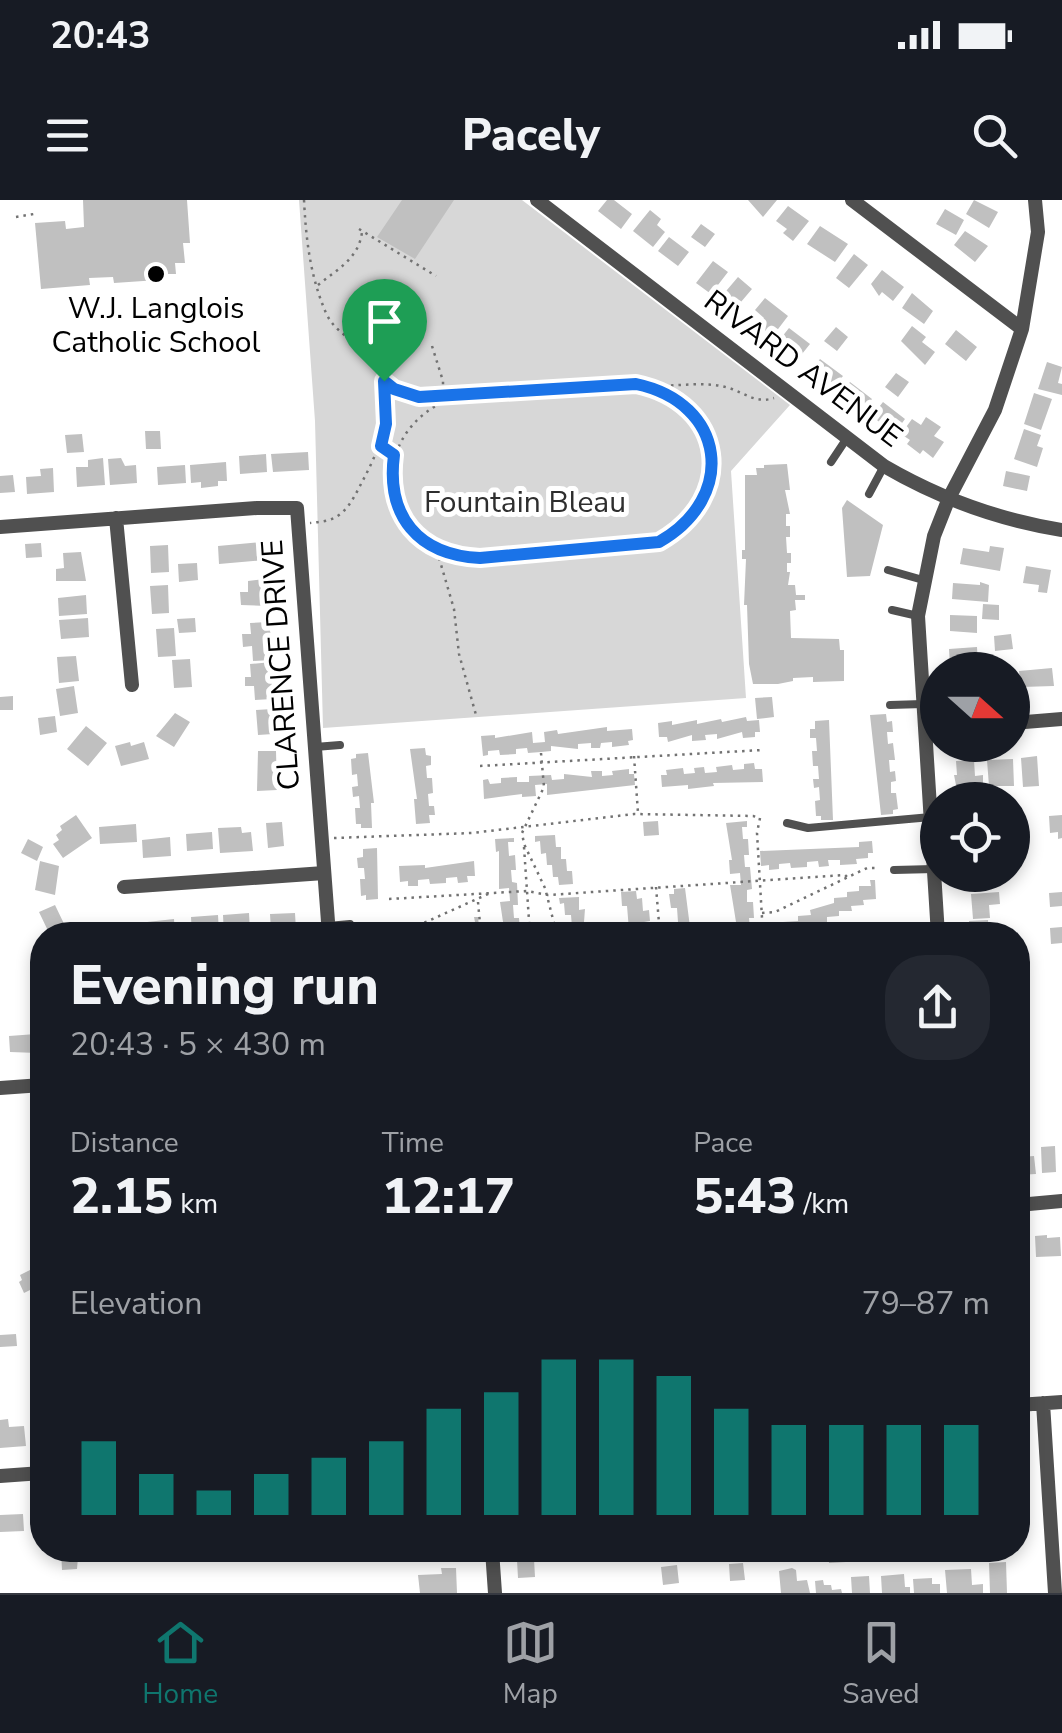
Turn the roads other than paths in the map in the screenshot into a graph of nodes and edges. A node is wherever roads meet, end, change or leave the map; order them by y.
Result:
1 (537, 200) edge
2 (852, 200) edge
3 (1035, 200) edge
4 (1022, 329) junction
5 (848, 438) junction
6 (831, 462) dead end
7 (884, 466) junction
8 (869, 494) dead end
9 (949, 498) junction
10 (116, 518) junction
11 (0, 527) edge
12 (1062, 530) edge
13 (888, 570) dead end
14 (923, 580) junction
15 (892, 610) dead end
16 (918, 616) junction
17 (920, 652) edge
18 (132, 685) dead end
19 (920, 704) edge
20 (890, 705) dead end
21 (1062, 719) edge
22 (1030, 722) edge
23 (340, 745) dead end
24 (315, 747) junction
25 (920, 819) edge
26 (787, 823) dead end
27 (920, 869) edge
28 (894, 870) dead end
29 (324, 873) junction
30 (124, 887) dead end
31 (935, 892) edge
32 (327, 922) edge
33 (937, 922) edge
34 (30, 1086) edge
35 (0, 1088) edge
36 (1062, 1201) edge
37 (1030, 1203) edge
38 (1062, 1402) edge
39 (1043, 1404) junction
40 (1030, 1405) edge
41 (30, 1474) edge
42 (0, 1476) edge
43 (493, 1562) edge
44 (494, 1593) edge
45 (1055, 1593) edge

1 - 5 street, RIVARD AVENUE
2 - 4 street
3 - 4 street
4 - 9 street
5 - 6 lane
5 - 7 street, RIVARD AVENUE
7 - 8 lane
7 - 9 street, RIVARD AVENUE
9 - 12 street, RIVARD AVENUE
9 - 14 street
10 - 11 street, CLARENCE DRIVE
10 - 18 street
10 - 24 street, CLARENCE DRIVE
13 - 14 lane
14 - 16 street
15 - 16 lane
16 - 17 street
19 - 20 lane
21 - 22 street
23 - 24 lane
24 - 29 street, CLARENCE DRIVE
25 - 26 lane
27 - 28 lane
29 - 30 street
29 - 32 street, CLARENCE DRIVE
31 - 33 street
34 - 35 street
36 - 37 street
38 - 39 street
39 - 40 street
39 - 45 street
41 - 42 street
43 - 44 street

